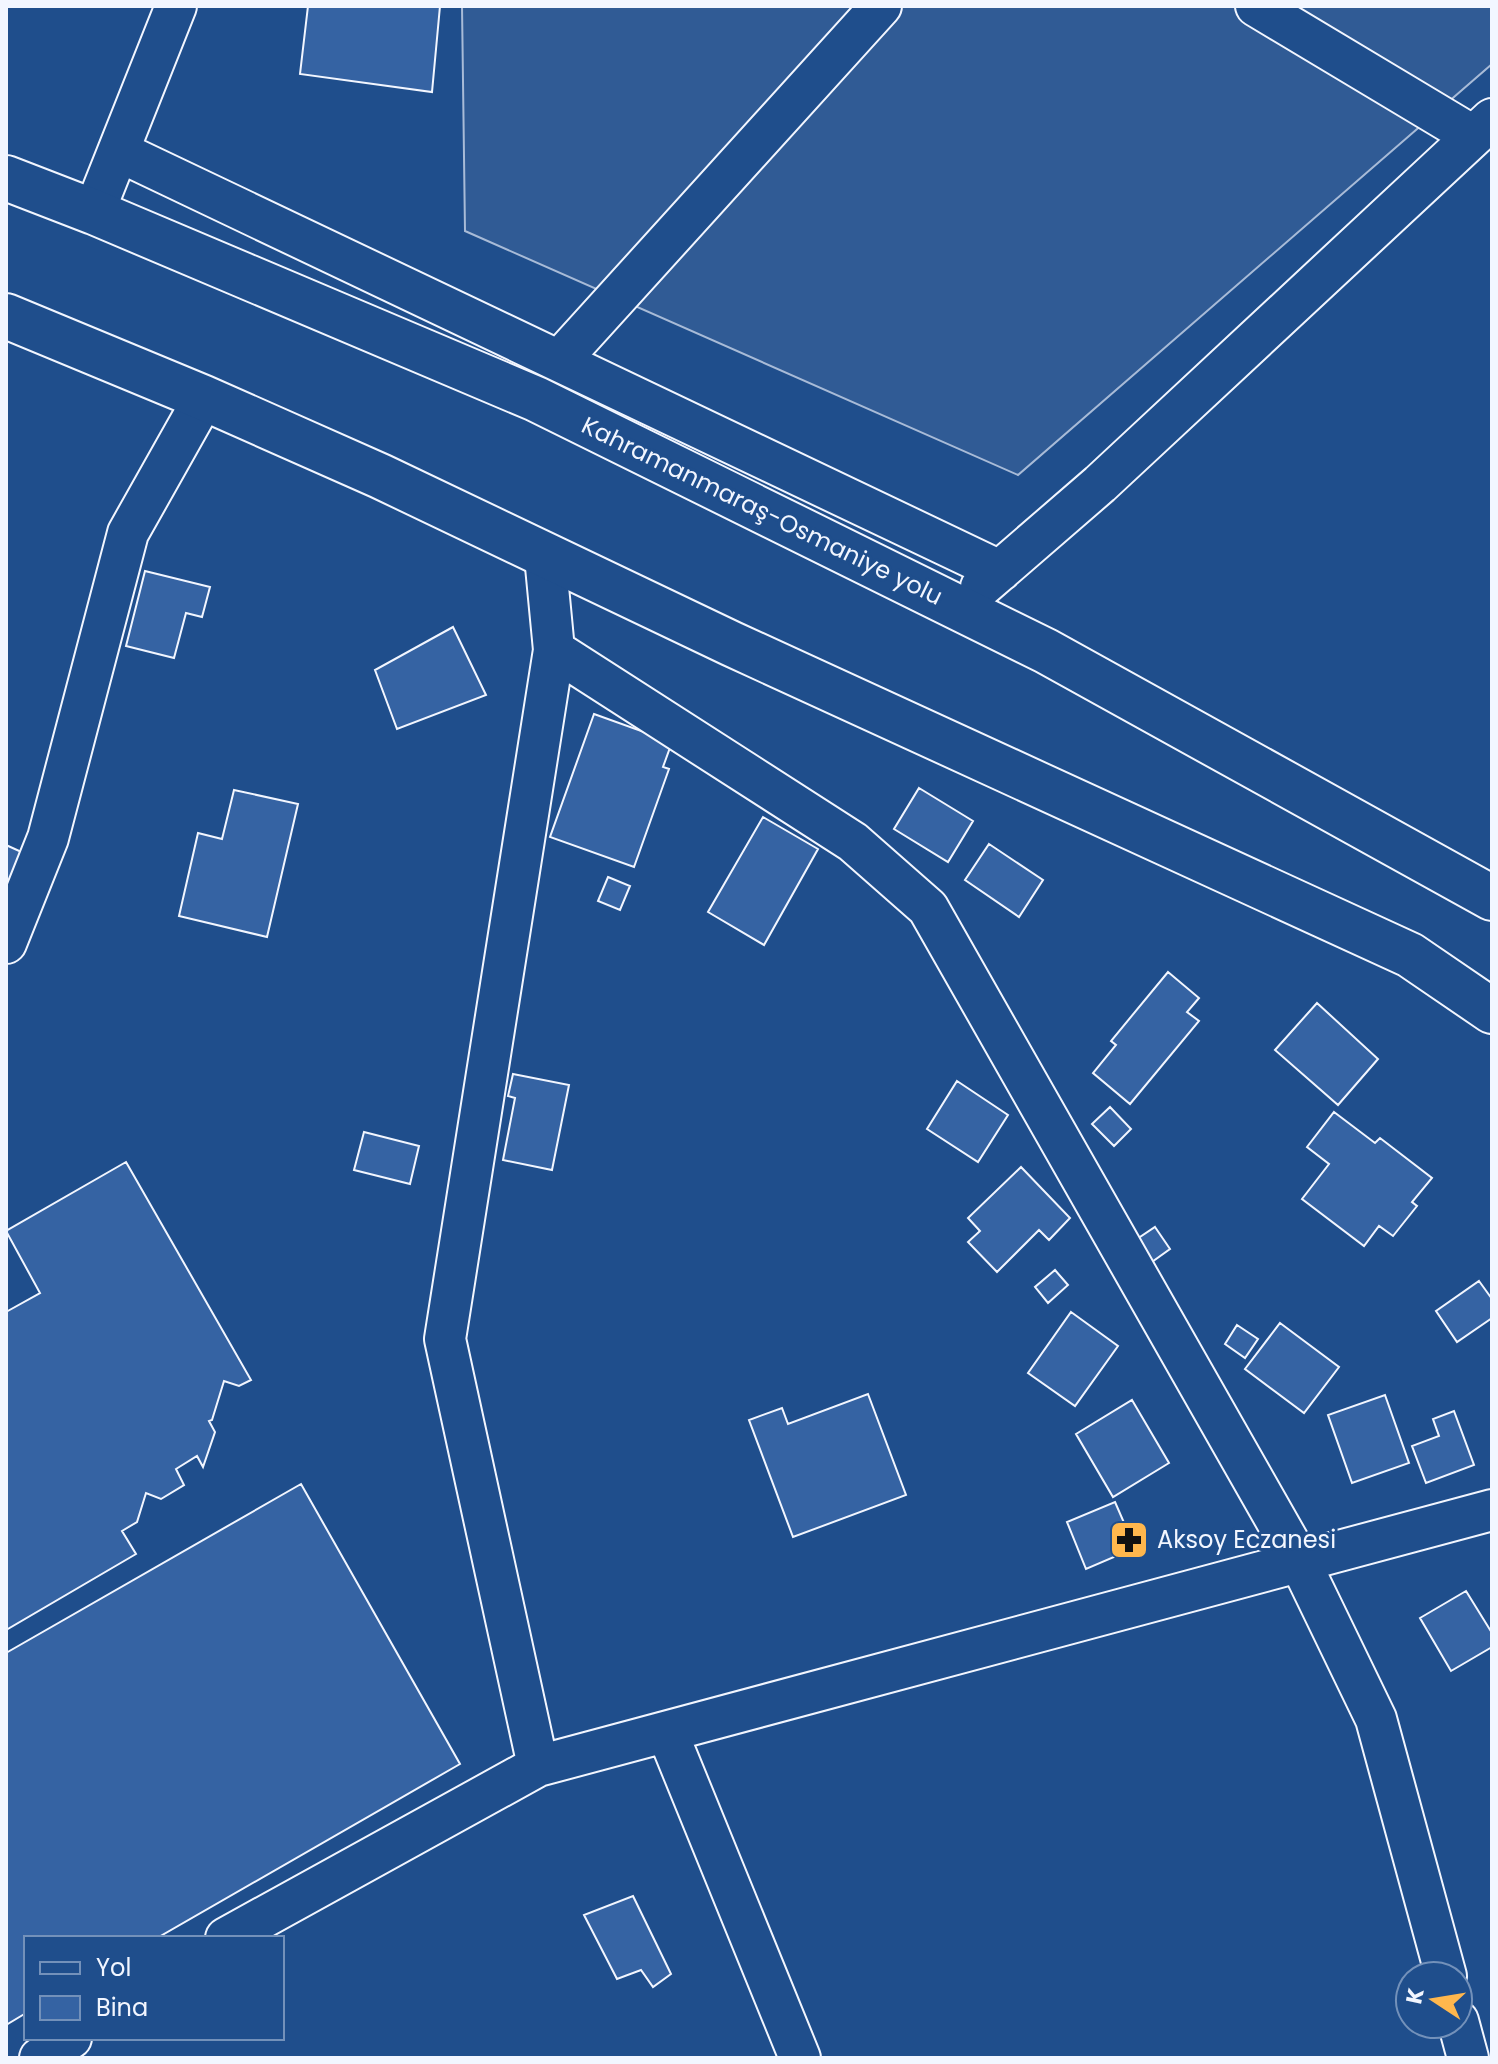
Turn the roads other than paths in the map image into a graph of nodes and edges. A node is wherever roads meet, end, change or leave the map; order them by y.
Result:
1 (176, 6) edge
2 (881, 6) edge
3 (1256, 6) edge
4 (1483, 128) edge
5 (120, 152) junction
6 (6, 178) edge
7 (94, 212) junction
8 (6, 316) edge
9 (559, 361) junction
10 (204, 398) junction
11 (545, 556) junction
12 (1000, 571) junction
13 (957, 608) junction
14 (554, 650) junction
15 (1492, 898) edge
16 (6, 943) edge
17 (1492, 1011) edge
18 (1492, 1510) edge
19 (1300, 1562) junction
20 (667, 1732) junction
21 (538, 1766) junction
22 (230, 1936) edge
23 (1442, 1960) edge
24 (68, 2040) edge
25 (40, 2058) edge
26 (800, 2058) edge

1 - 5 street
2 - 9 street
3 - 4 street
4 - 12 street
5 - 7 street
5 - 9 street
6 - 7 highway, Kahramanmaraş-Osmaniye yolu
7 - 13 highway, Kahramanmaraş-Osmaniye yolu
8 - 10 highway
9 - 12 street
10 - 11 highway
10 - 16 street
11 - 14 street
11 - 17 highway
12 - 13 street
13 - 15 highway, Kahramanmaraş-Osmaniye yolu
14 - 19 street
14 - 21 street
18 - 19 street
19 - 20 street
19 - 23 street
20 - 21 street
20 - 26 street
21 - 22 street
24 - 25 street

